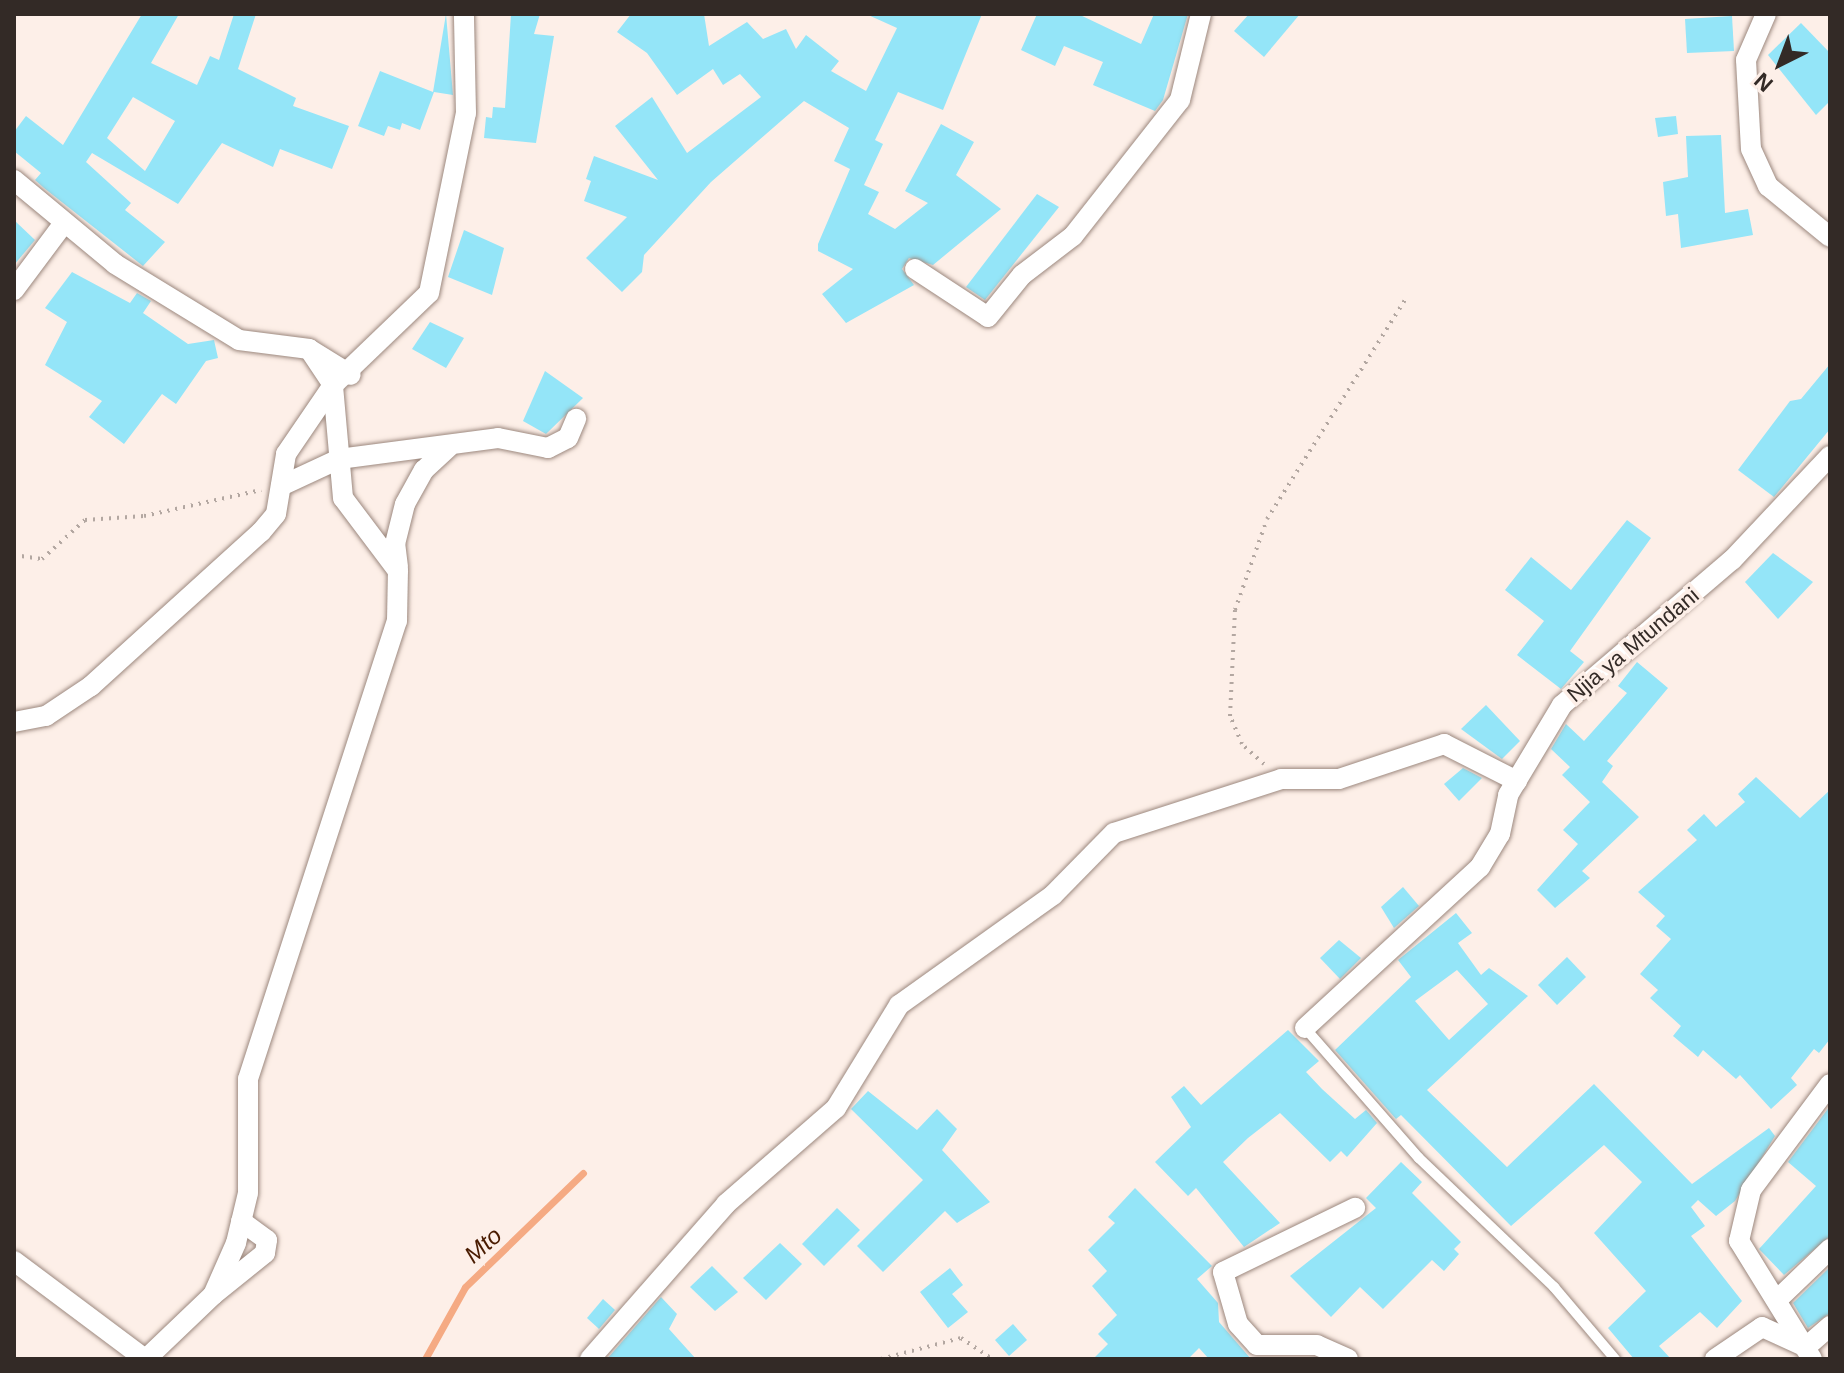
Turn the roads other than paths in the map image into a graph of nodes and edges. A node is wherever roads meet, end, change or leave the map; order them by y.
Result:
1 (464, 14) edge
2 (1201, 14) edge
3 (1766, 14) edge
4 (14, 180) edge
5 (64, 223) junction
6 (1830, 237) edge
7 (915, 269) dead end
8 (14, 290) edge
9 (342, 380) junction
10 (576, 419) dead end
11 (449, 447) junction
12 (1830, 456) edge
13 (339, 459) junction
14 (281, 486) junction
15 (398, 571) junction
16 (14, 722) edge
17 (1517, 781) junction
18 (1305, 1028) joint
19 (1830, 1084) edge
20 (1355, 1208) dead end
21 (241, 1221) junction
22 (1830, 1249) edge
23 (14, 1261) edge
24 (213, 1295) junction
25 (1777, 1300) junction
26 (1830, 1326) edge
27 (1809, 1353) edge
28 (146, 1359) edge
29 (590, 1359) edge
30 (1348, 1359) edge
31 (1615, 1359) edge
32 (1715, 1359) edge

1 - 9 street
2 - 7 street
3 - 6 street
4 - 5 street
5 - 8 street
5 - 9 street
9 - 13 street
9 - 14 street
10 - 11 street
11 - 13 street
11 - 15 street
12 - 17 street, Njia ya Mtundani
13 - 14 street
13 - 15 street
14 - 16 street
15 - 21 street
17 - 18 street, Njia ya Mtundani
17 - 29 street
18 - 31 lane
19 - 25 street
20 - 30 street
21 - 24 street
21 - 24 street
22 - 25 street
23 - 28 street
24 - 28 street
25 - 27 street
26 - 27 street
27 - 32 street

